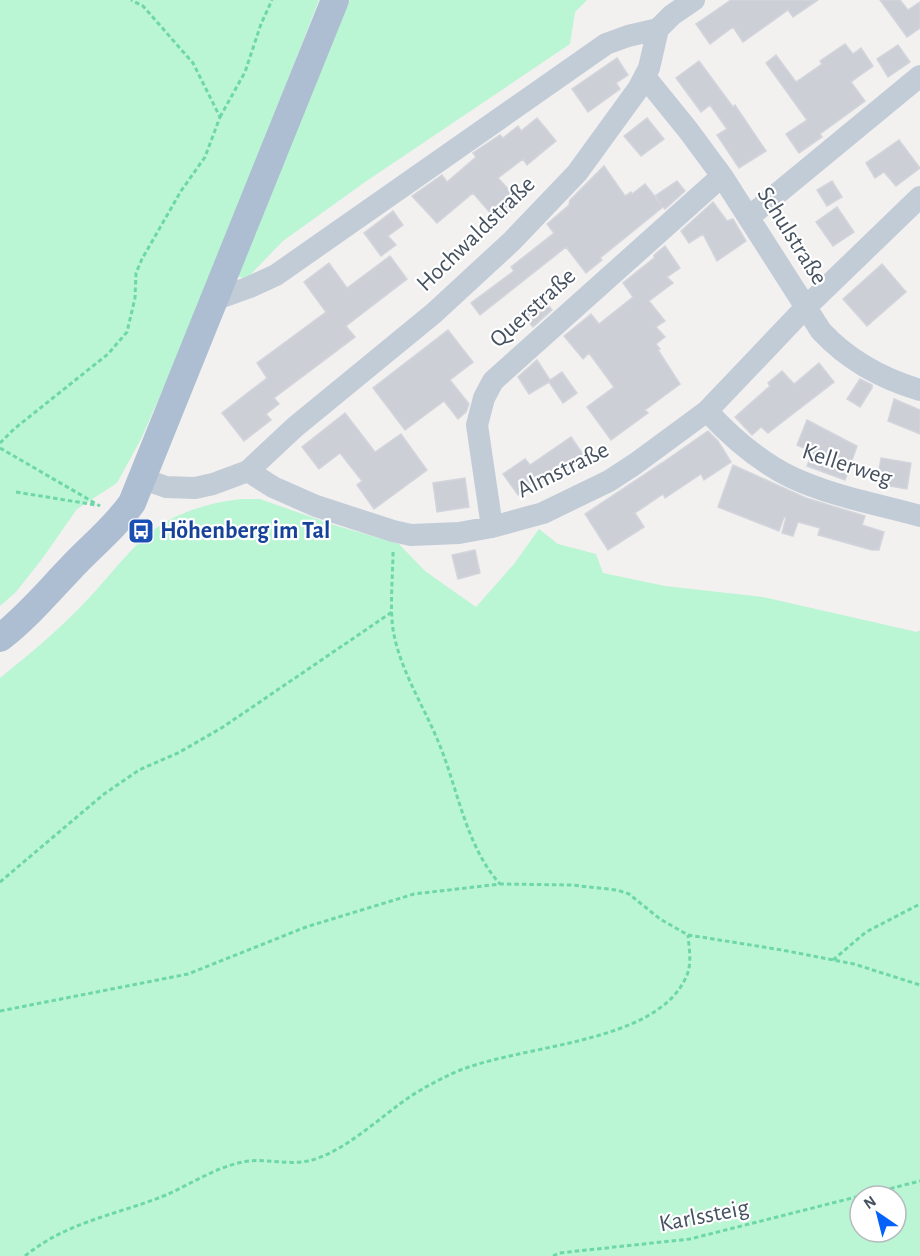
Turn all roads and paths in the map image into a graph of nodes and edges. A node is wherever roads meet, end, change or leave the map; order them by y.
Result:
1 (131, 0) edge
2 (272, 0) edge
3 (335, 0) edge
4 (694, 0) edge
5 (658, 29) junction
6 (920, 76) edge
7 (645, 78) junction
8 (220, 117) junction
9 (722, 176) junction
10 (920, 197) edge
11 (749, 218) junction
12 (214, 300) junction
13 (805, 308) junction
14 (920, 390) edge
15 (707, 411) junction
16 (0, 443) edge
17 (0, 448) edge
18 (248, 471) junction
19 (141, 478) junction
20 (16, 492) dead end
21 (920, 516) edge
22 (492, 527) junction
23 (393, 531) junction
24 (392, 612) junction
25 (0, 638) edge
26 (0, 882) edge
27 (500, 884) junction
28 (920, 904) edge
29 (688, 935) junction
30 (833, 960) junction
31 (920, 985) edge
32 (0, 1011) edge
33 (848, 1199) edge
34 (25, 1256) edge
35 (553, 1256) edge

1 - 8 path
2 - 8 path
3 - 12 main road
4 - 5 street
5 - 7 street, Hochwaldstraße
5 - 12 street
6 - 11 street
7 - 9 street, Schulstraße
7 - 18 street, Hochwaldstraße
8 - 16 path
9 - 11 street, Schulstraße
9 - 22 street, Querstraße
10 - 13 street, Almstraße
11 - 13 street, Schulstraße
12 - 19 main road
13 - 14 street, Schulstraße
13 - 15 street, Almstraße
15 - 21 street, Kellerweg
15 - 22 street, Almstraße
17 - 20 path
18 - 19 street
18 - 23 street, Almstraße
19 - 25 main road
22 - 23 street, Almstraße
23 - 24 path
24 - 26 path
24 - 27 path
27 - 29 path
27 - 32 path
28 - 30 path
29 - 30 path
29 - 34 path
30 - 31 path
33 - 35 path, Karlssteig

